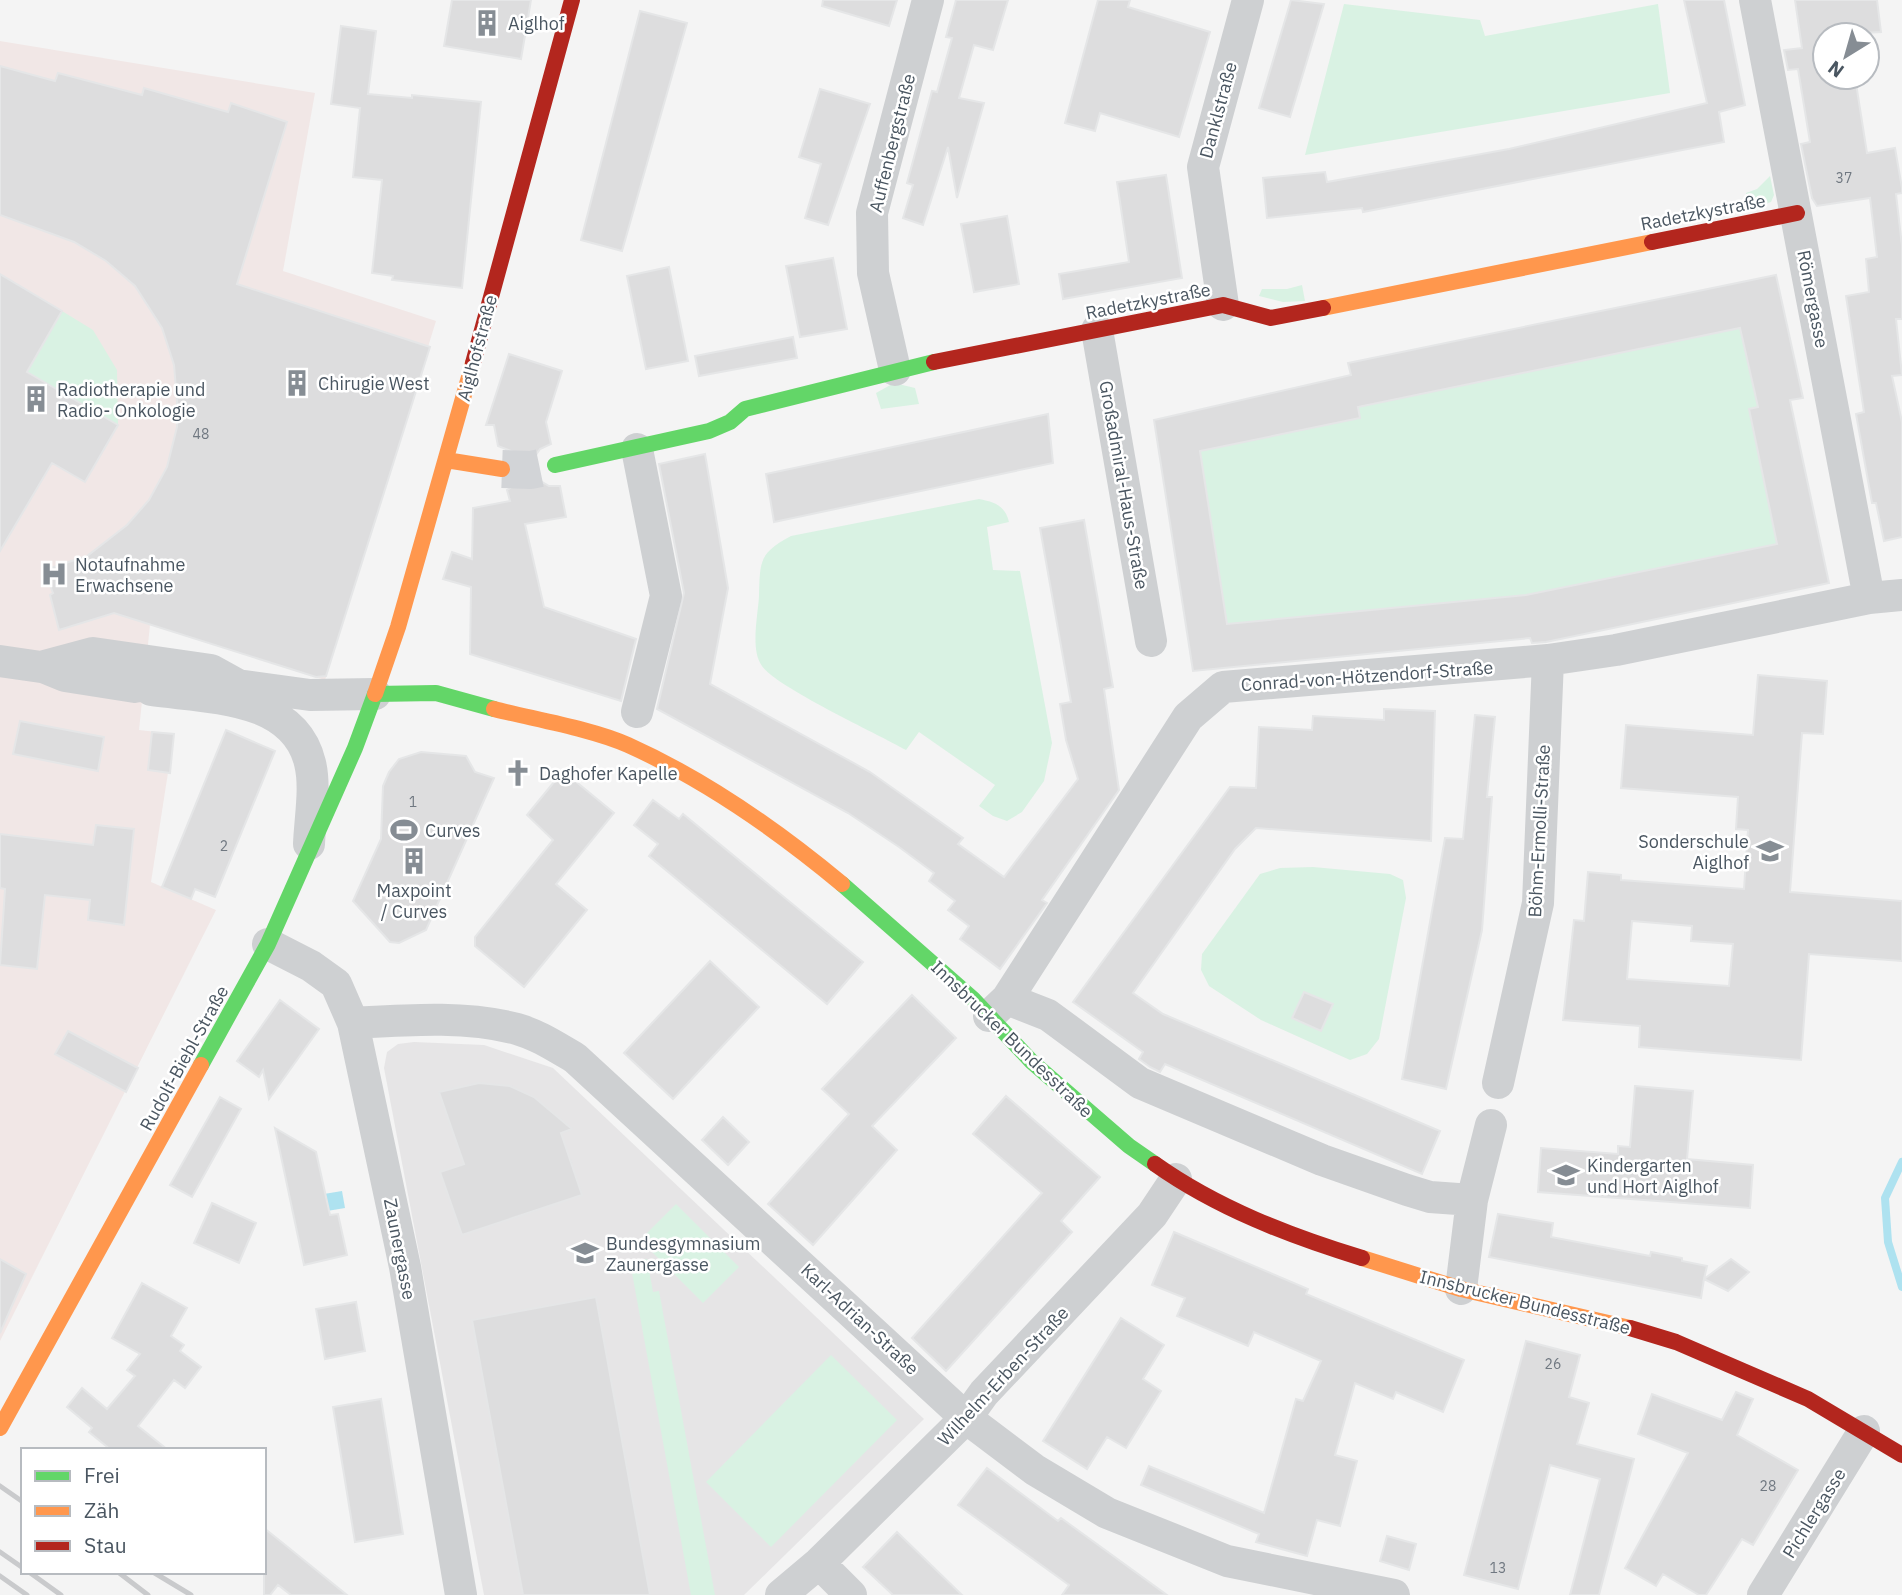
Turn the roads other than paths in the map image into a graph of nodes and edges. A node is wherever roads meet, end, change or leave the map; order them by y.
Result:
1 (572, 0) edge
2 (928, 0) edge
3 (1248, 0) edge
4 (1755, 0) edge
5 (1797, 213) junction
6 (1223, 306) junction
7 (1097, 330) junction
8 (895, 370) junction
9 (637, 449) junction
10 (446, 460) junction
11 (555, 465) tunnel mouth
12 (502, 469) tunnel mouth
13 (1902, 595) edge
14 (1869, 598) junction
15 (1151, 641) dead end
16 (1548, 660) junction
17 (0, 661) edge
18 (54, 664) junction
19 (144, 680) junction
20 (240, 686) junction
21 (375, 694) junction
22 (637, 712) dead end
23 (309, 852) junction
24 (268, 944) junction
25 (998, 1007) junction
26 (353, 1023) junction
27 (1498, 1083) dead end
28 (1491, 1125) dead end
29 (1176, 1179) junction
30 (1472, 1200) junction
31 (1461, 1289) junction
32 (966, 1418) junction
33 (0, 1429) edge
34 (1864, 1431) junction
35 (1902, 1455) edge
36 (819, 1563) junction
37 (1343, 1590) edge
38 (461, 1595) edge
39 (781, 1595) edge
40 (851, 1595) edge
41 (1394, 1595) edge
42 (1763, 1595) edge

1 - 10 main road, Aiglhofstraße
2 - 8 street, Auffenbergstraße
3 - 6 street, Danklstraße
4 - 5 street, Römergasse
5 - 6 main road, Radetzkystraße
5 - 14 street, Römergasse
6 - 7 main road, Radetzkystraße
7 - 8 main road, Radetzkystraße
7 - 15 street, Großadmiral-Haus-Straße
8 - 9 main road, Radetzkystraße
9 - 11 main road, Radetzkystraße
9 - 22 street
10 - 12 main road
10 - 21 main road, Aiglhofstraße
13 - 14 street, Conrad-von-Hötzendorf-Straße
14 - 16 street, Conrad-von-Hötzendorf-Straße
16 - 25 street, Conrad-von-Hötzendorf-Straße
16 - 27 street, Böhm-Ermolli-Straße
17 - 18 street
18 - 19 street
18 - 20 street
19 - 20 street
19 - 23 street
20 - 21 street
21 - 23 main road, Rudolf-Biebl-Straße
21 - 25 main road, Innsbrucker Bundesstraße
23 - 24 main road, Rudolf-Biebl-Straße
24 - 26 street, Zaunergasse
24 - 33 main road, Rudolf-Biebl-Straße
25 - 29 main road, Innsbrucker Bundesstraße
25 - 30 street, Innsbrucker Bundesstraße
26 - 32 street, Karl-Adrian-Straße
26 - 38 street, Zaunergasse
28 - 30 street
29 - 31 main road, Innsbrucker Bundesstraße
29 - 32 street, Wilhelm-Erben-Straße
30 - 31 street
31 - 34 main road, Innsbrucker Bundesstraße
32 - 36 street, Wilhelm-Erben-Straße
32 - 37 street, Karl-Adrian-Straße
34 - 35 main road, Innsbrucker Bundesstraße
34 - 42 street, Pichlergasse
36 - 39 street, Wilhelm-Erben-Straße
36 - 40 street
37 - 41 street, Karl-Adrian-Straße

